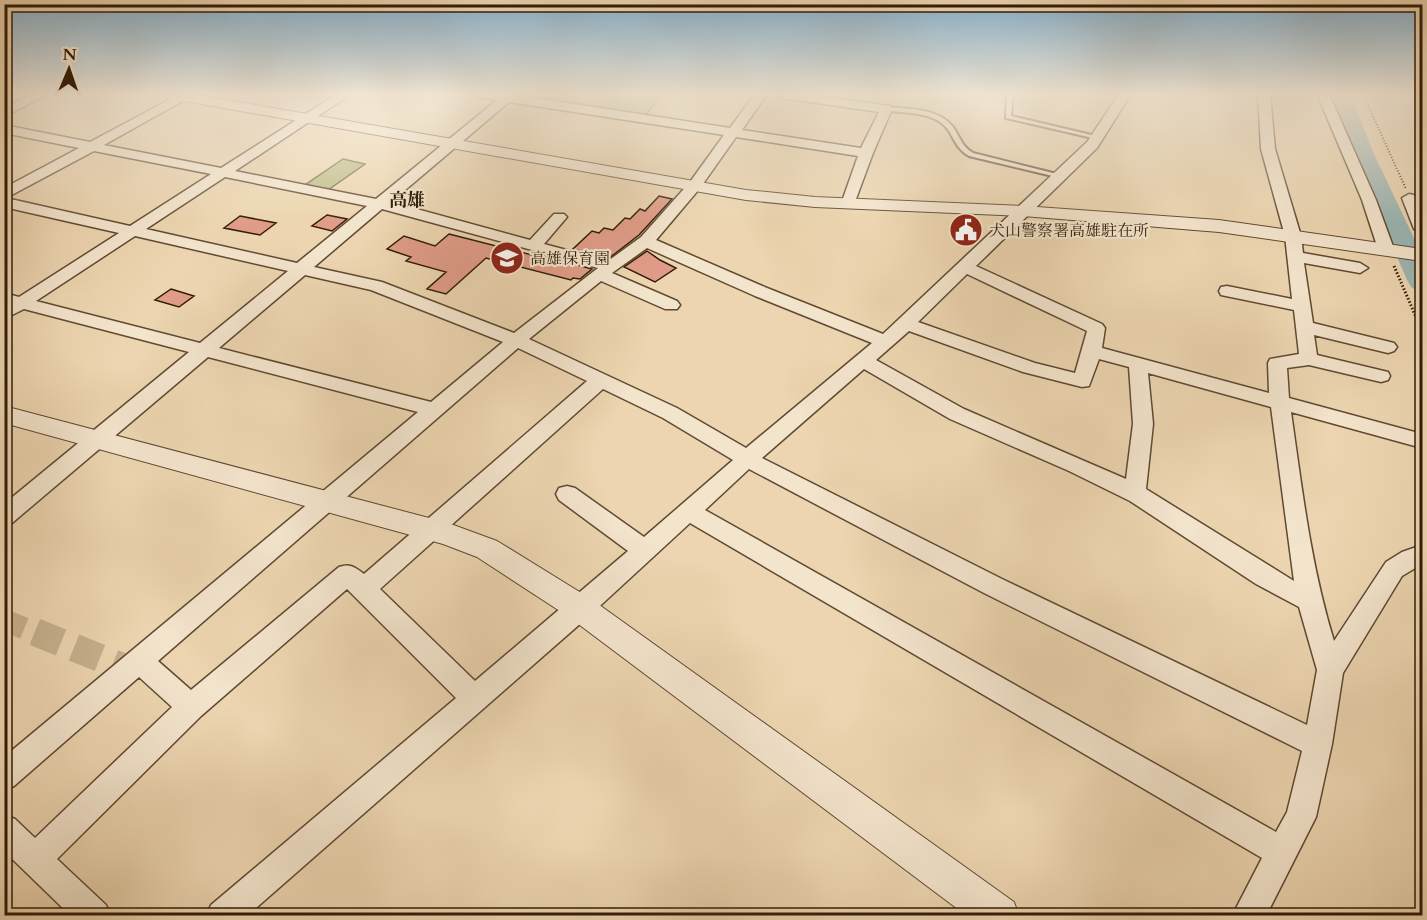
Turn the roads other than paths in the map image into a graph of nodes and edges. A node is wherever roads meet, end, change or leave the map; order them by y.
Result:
1 (43, 137) edge
2 (109, 137) edge
3 (279, 137) edge
4 (417, 137) edge
5 (459, 137) edge
6 (731, 137) edge
7 (760, 137) edge
8 (873, 137) edge
9 (956, 137) edge
10 (1097, 137) edge
11 (1267, 137) edge
12 (1342, 137) edge
13 (452, 143) junction
14 (92, 147) junction
15 (866, 153) junction
16 (223, 173) junction
17 (1061, 176) junction
18 (695, 185) junction
19 (4, 194) edge
20 (1409, 198) road end
21 (4, 202) edge
22 (379, 204) junction
23 (849, 204) junction
24 (1023, 211) junction
25 (559, 218) dead end
26 (1422, 229) edge
27 (133, 232) junction
28 (645, 241) junction
29 (534, 246) junction
30 (1294, 246) junction
31 (1392, 250) junction
32 (1422, 255) edge
33 (967, 268) junction
34 (1360, 268) dead end
35 (301, 270) junction
36 (605, 270) junction
37 (1227, 291) dead end
38 (13, 300) edge
39 (672, 305) dead end
40 (4, 314) edge
41 (1302, 317) junction
42 (906, 324) junction
43 (518, 341) junction
44 (886, 342) junction
45 (1388, 347) dead end
46 (203, 350) junction
47 (1092, 351) junction
48 (1305, 358) junction
49 (864, 361) junction
50 (1138, 364) junction
51 (1381, 376) dead end
52 (601, 380) junction
53 (1281, 404) junction
54 (435, 410) junction
55 (4, 414) edge
56 (98, 439) junction
57 (1422, 441) edge
58 (747, 459) junction
59 (1135, 493) junction
60 (567, 494) dead end
61 (328, 501) junction
62 (688, 511) junction
63 (4, 516) edge
64 (431, 529) junction
65 (645, 550) junction
66 (1422, 555) edge
67 (364, 589) junction
68 (1309, 600) junction
69 (580, 608) junction
70 (140, 661) junction
71 (1330, 670) junction
72 (474, 698) junction
73 (191, 707) junction
74 (1318, 744) junction
75 (4, 776) edge
76 (4, 830) edge
77 (1283, 854) junction
78 (35, 859) junction
79 (95, 915) edge
80 (222, 915) edge
81 (1000, 915) edge
82 (1248, 915) edge

1 - 14 street
2 - 14 street
3 - 16 street
4 - 13 street
5 - 13 street
6 - 18 street
7 - 15 street
8 - 15 street
9 - 17 lane
10 - 17 street
11 - 30 street
12 - 31 street
13 - 18 street
13 - 22 street
14 - 16 street
14 - 19 street
15 - 23 street
16 - 22 street
16 - 27 street
17 - 24 street
18 - 23 street
18 - 28 street
20 - 26 street
21 - 27 street
22 - 29 street
22 - 35 street
23 - 24 street
24 - 30 street
24 - 33 street
25 - 29 street
27 - 35 street
27 - 38 street
28 - 36 street
28 - 44 street
29 - 36 street
30 - 31 street
30 - 34 street
30 - 41 street
31 - 32 street
33 - 42 street
33 - 47 street
35 - 43 street
35 - 46 street
36 - 39 street
36 - 43 street
37 - 41 street
38 - 40 street
38 - 46 street
41 - 45 street
41 - 48 street
42 - 44 street
42 - 47 street
43 - 52 street
43 - 54 street
44 - 49 street
46 - 54 street
46 - 56 street
47 - 50 street
48 - 51 street
48 - 53 street
49 - 58 street
49 - 59 street
50 - 53 street
50 - 59 street
52 - 58 street
52 - 64 street
53 - 57 street
53 - 68 street
54 - 61 street
55 - 56 street
56 - 61 street
56 - 63 street
58 - 62 street
58 - 74 street
59 - 68 street
60 - 65 street
61 - 64 street
61 - 70 street
62 - 65 street
62 - 77 street
64 - 67 street
64 - 69 street
65 - 69 street
66 - 71 street
67 - 72 street
67 - 73 street
68 - 71 street
69 - 72 street
69 - 81 street
70 - 73 street
70 - 75 street
71 - 74 street
72 - 80 street
73 - 78 street
74 - 77 street
76 - 78 street
77 - 82 street
78 - 79 street

